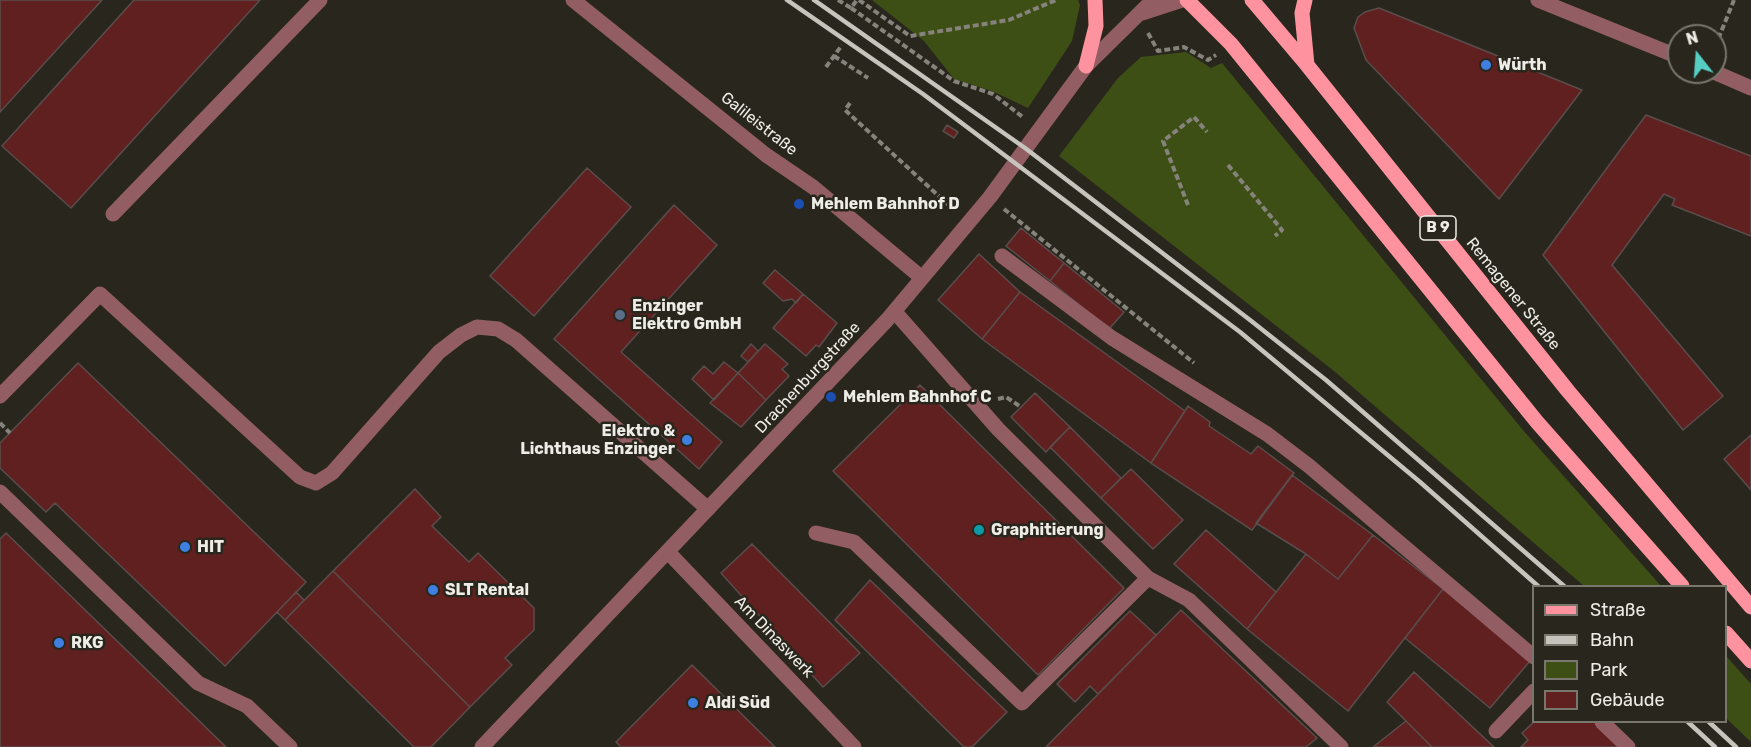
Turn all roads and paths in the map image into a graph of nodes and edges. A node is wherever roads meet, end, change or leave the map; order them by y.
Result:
1 (320, 0) edge
2 (573, 0) edge
3 (838, 0) edge
4 (858, 0) edge
5 (1056, 0) edge
6 (1095, 0) edge
7 (1152, 0) edge
8 (1182, 0) edge
9 (1187, 0) edge
10 (1251, 0) edge
11 (1305, 0) edge
12 (1538, 0) edge
13 (1734, 0) edge
14 (851, 8) junction
15 (1137, 15) junction
16 (1724, 24) edge
17 (842, 45) dead end
18 (1155, 45) dead end
19 (1667, 52) edge
20 (834, 56) junction
21 (1215, 56) dead end
22 (1307, 65) junction
23 (826, 66) dead end
24 (1086, 66) junction
25 (868, 78) dead end
26 (1727, 78) edge
27 (1751, 88) edge
28 (850, 103) dead end
29 (1040, 129) junction
30 (1207, 132) dead end
31 (1228, 165) dead end
32 (1188, 205) dead end
33 (113, 214) dead end
34 (969, 222) junction
35 (1275, 236) dead end
36 (1002, 256) dead end
37 (922, 278) junction
38 (895, 312) junction
39 (0, 396) edge
40 (1, 426) edge
41 (10, 433) dead end
42 (0, 492) edge
43 (708, 509) junction
44 (816, 533) dead end
45 (668, 552) junction
46 (1148, 578) junction
47 (1681, 585) edge
48 (1751, 607) edge
49 (1727, 635) edge
50 (1532, 656) edge
51 (1751, 661) edge
52 (1532, 692) edge
53 (1603, 723) edge
54 (1496, 731) dead end
55 (290, 747) edge
56 (482, 747) edge
57 (854, 747) edge
58 (1341, 747) edge
59 (1629, 747) edge

1 - 33 street
2 - 37 street, Galileistraße
3 - 14 path
4 - 5 path
4 - 14 path
6 - 24 main road
7 - 15 street, Drachenburgstraße
8 - 15 street, Drachenburgstraße
9 - 47 main road, B 9
10 - 22 main road, Remagener Straße / B 9
11 - 22 main road
12 - 19 street
13 - 16 path
14 - 29 path
15 - 24 street, Drachenburgstraße
17 - 20 path
18 - 21 path
20 - 23 path
20 - 25 path
22 - 48 main road, Remagener Straße / B 9
24 - 29 street, Drachenburgstraße
26 - 27 street
28 - 34 path
29 - 34 street, Drachenburgstraße
30 - 32 path
31 - 35 path
34 - 37 street, Drachenburgstraße
36 - 50 street
37 - 38 street, Drachenburgstraße
38 - 43 street, Drachenburgstraße
38 - 46 street
39 - 43 street
40 - 41 path
42 - 55 street
43 - 45 street, Drachenburgstraße
44 - 46 street
45 - 56 street, Drachenburgstraße
45 - 57 street, Am Dinaswerk
46 - 58 street
49 - 51 main road
52 - 54 street
53 - 59 street

